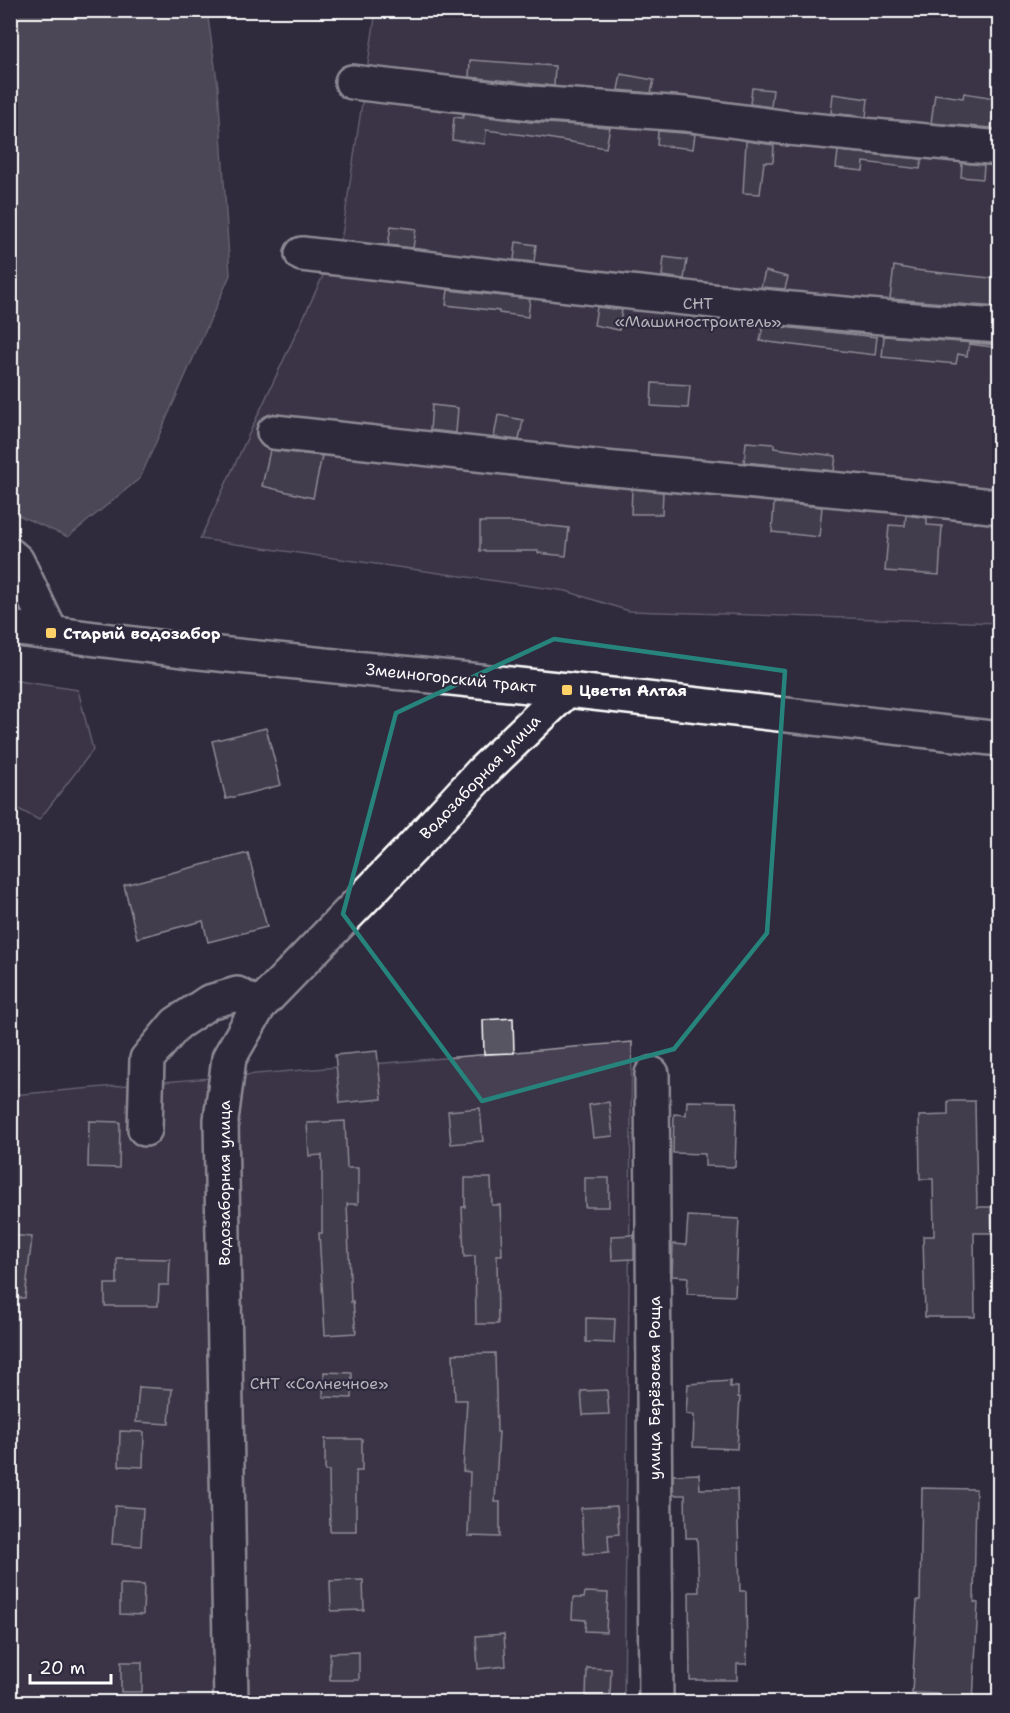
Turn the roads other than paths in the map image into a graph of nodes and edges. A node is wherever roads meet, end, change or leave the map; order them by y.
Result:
1 (352, 82) dead end
2 (999, 148) edge
3 (302, 254) dead end
4 (999, 326) edge
5 (274, 432) dead end
6 (999, 507) edge
7 (10, 555) edge
8 (10, 628) edge
9 (51, 633) junction
10 (567, 690) junction
11 (999, 739) edge
12 (259, 1006) junction
13 (652, 1074) dead end
14 (145, 1129) dead end
15 (231, 1702) edge
16 (656, 1702) edge

1 - 2 main road
3 - 4 main road
5 - 6 main road
7 - 9 main road
8 - 9 main road, Змеиногорский тракт
9 - 10 main road, Змеиногорский тракт
10 - 11 main road, Змеиногорский тракт
10 - 12 main road, Водозаборная улица
12 - 14 main road
12 - 15 main road, Водозаборная улица
13 - 16 main road, улица Берёзовая Роща

